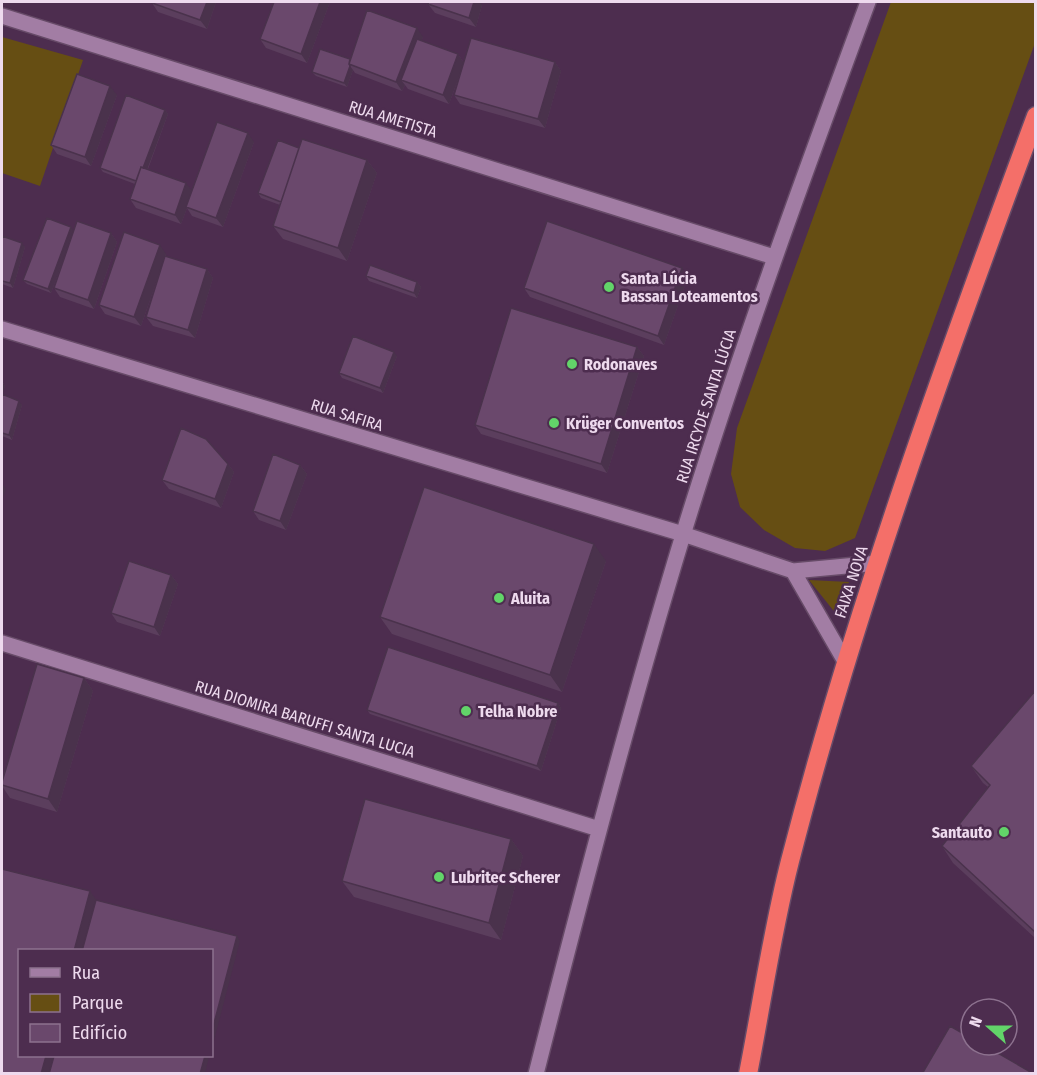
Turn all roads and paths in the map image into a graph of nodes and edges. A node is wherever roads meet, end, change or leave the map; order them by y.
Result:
1 (868, 2) edge
2 (2, 16) edge
3 (1035, 116) edge
4 (774, 257) junction
5 (2, 328) edge
6 (683, 534) junction
7 (878, 562) junction
8 (792, 571) junction
9 (2, 643) edge
10 (846, 663) junction
11 (599, 829) junction
12 (536, 1074) edge
13 (748, 1074) edge

1 - 4 street, RUA IRCYDE SANTA LÚCIA
2 - 4 street, RUA AMETISTA
3 - 7 highway, FAIXA NOVA
4 - 6 street, RUA IRCYDE SANTA LÚCIA
5 - 6 street, RUA SAFIRA
6 - 8 street, RUA SAFIRA
6 - 11 street, RUA IRCYDE SANTA LÚCIA
7 - 8 street
7 - 10 highway, FAIXA NOVA
8 - 10 street
9 - 11 street, RUA DIOMIRA BARUFFI SANTA LUCIA
10 - 13 highway, FAIXA NOVA
11 - 12 street, RUA IRCYDE SANTA LÚCIA

